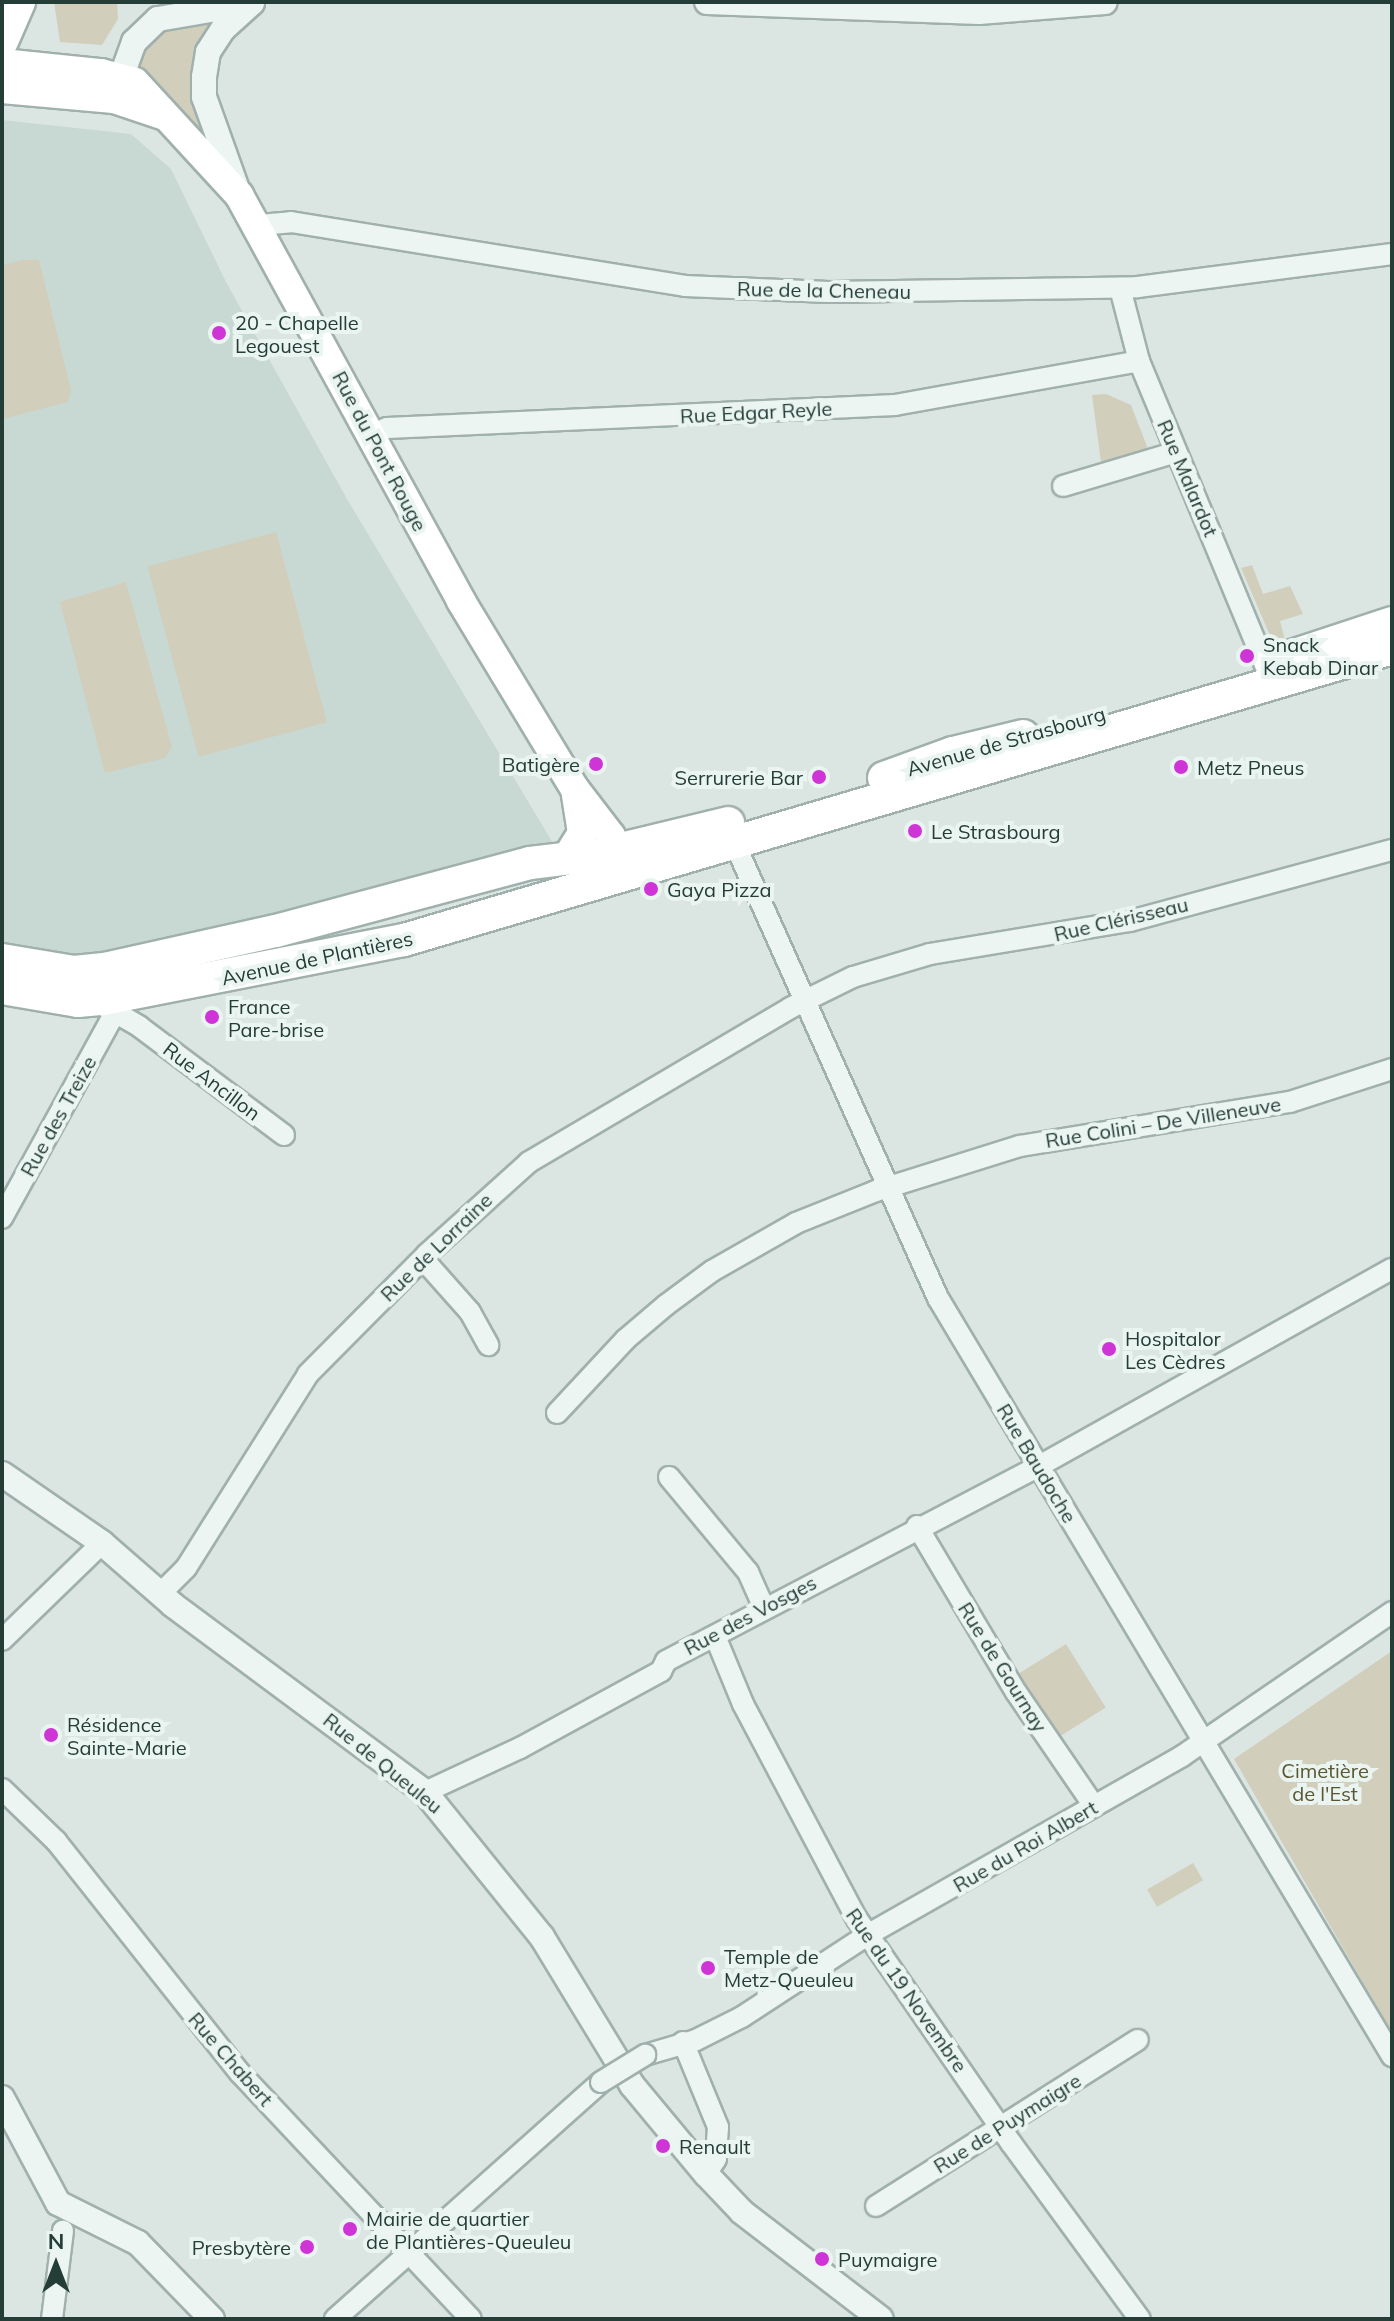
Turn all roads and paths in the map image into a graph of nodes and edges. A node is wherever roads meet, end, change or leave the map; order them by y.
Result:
1 (19, 2) edge
2 (254, 2) edge
3 (707, 2) edge
4 (1105, 2) edge
5 (2, 41) edge
6 (2, 63) edge
7 (116, 87) junction
8 (2, 89) edge
9 (239, 195) junction
10 (259, 225) junction
11 (1392, 254) edge
12 (1120, 288) junction
13 (1139, 361) junction
14 (371, 435) junction
15 (1176, 452) junction
16 (1063, 486) dead end
17 (1392, 623) edge
18 (1392, 648) edge
19 (1265, 665) junction
20 (575, 789) junction
21 (734, 842) junction
22 (1392, 850) edge
23 (567, 857) junction
24 (622, 863) junction
25 (2, 960) edge
26 (2, 988) edge
27 (805, 1000) junction
28 (118, 1003) junction
29 (1392, 1069) edge
30 (284, 1135) dead end
31 (888, 1188) junction
32 (2, 1218) edge
33 (423, 1259) junction
34 (1392, 1269) edge
35 (488, 1345) dead end
36 (557, 1413) dead end
37 (1039, 1466) junction
38 (2, 1474) edge
39 (669, 1477) dead end
40 (917, 1526) junction
41 (102, 1543) junction
42 (161, 1593) junction
43 (764, 1608) junction
44 (1392, 1612) edge
45 (715, 1636) junction
46 (2, 1640) edge
47 (1204, 1741) junction
48 (2, 1789) edge
49 (425, 1792) junction
50 (1094, 1806) junction
51 (869, 1934) junction
52 (1138, 2040) dead end
53 (683, 2042) junction
54 (1392, 2056) edge
55 (2, 2098) edge
56 (1001, 2126) junction
57 (706, 2174) junction
58 (876, 2206) dead end
59 (66, 2216) junction
60 (409, 2255) junction
61 (52, 2319) edge
62 (212, 2319) edge
63 (335, 2319) edge
64 (471, 2319) edge
65 (881, 2319) edge
66 (1140, 2319) edge

1 - 5 main road
2 - 7 street
2 - 9 street
3 - 4 street
6 - 7 main road, Rue du Pont Rouge
7 - 8 main road, Rue du Pont Rouge
7 - 9 main road, Rue du Pont Rouge
9 - 10 main road, Rue du Pont Rouge
10 - 12 street, Rue de la Cheneau
10 - 14 main road, Rue du Pont Rouge
11 - 12 street, Rue de la Cheneau
12 - 13 street, Rue Malardot
13 - 14 street, Rue Edgar Reyle
13 - 15 street, Rue Malardot
14 - 20 main road, Rue du Pont Rouge
15 - 16 street
15 - 19 street, Rue Malardot
17 - 19 main road, Avenue de Strasbourg
18 - 21 main road, Avenue de Strasbourg
19 - 24 main road, Avenue de Strasbourg
20 - 23 main road, Rue du Pont Rouge
20 - 24 main road, Rue du Pont Rouge
21 - 24 main road, Avenue de Strasbourg
21 - 27 street, Rue Baudoche
22 - 27 street, Rue Clérisseau
23 - 24 main road, Avenue de Plantières
23 - 25 main road, Avenue de Plantières
24 - 28 main road, Avenue de Plantières
26 - 28 main road, Avenue de Plantières
27 - 31 street, Rue Baudoche
27 - 33 street, Rue de Lorraine
28 - 30 street, Rue Ancillon
28 - 32 street, Rue des Treize
29 - 31 street, Rue Colini – De Villeneuve
31 - 36 street, Rue Colini – De Villeneuve
31 - 37 street, Rue Baudoche
33 - 35 street
33 - 42 street, Rue de Lorraine
34 - 37 street, Rue des Vosges
37 - 40 street, Rue des Vosges
37 - 47 street, Rue Baudoche
38 - 41 street, Rue de Queuleu
39 - 43 street
40 - 43 street, Rue des Vosges
40 - 50 street, Rue de Gournay
41 - 42 street, Rue de Queuleu
41 - 46 street
42 - 49 street, Rue de Queuleu
43 - 45 street, Rue des Vosges
44 - 47 street, Rue du Roi Albert
45 - 49 street, Rue des Vosges
45 - 51 street, Rue du 19 Novembre
47 - 50 street, Rue du Roi Albert
47 - 54 street, Rue Baudoche
48 - 60 street, Rue Chabert
49 - 57 street, Rue de Queuleu
50 - 51 street, Rue du Roi Albert
51 - 53 street, Rue du Roi Albert
51 - 56 street, Rue du 19 Novembre
52 - 56 street, Rue de Puymaigre
53 - 57 street
53 - 60 street, Rue du Roi Albert, bridge
55 - 59 street
56 - 58 street, Rue de Puymaigre
56 - 66 street, Rue du 19 Novembre
57 - 65 street, Rue de Queuleu
59 - 61 street
59 - 62 street
60 - 63 street
60 - 64 street, Rue Chabert

